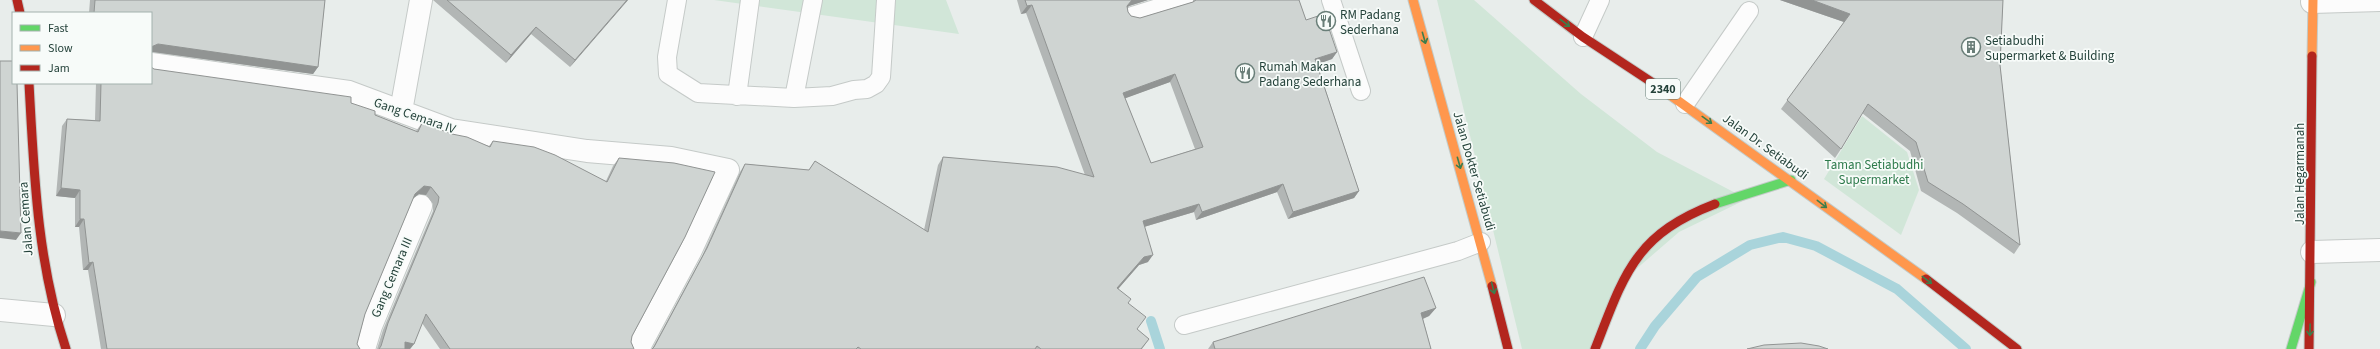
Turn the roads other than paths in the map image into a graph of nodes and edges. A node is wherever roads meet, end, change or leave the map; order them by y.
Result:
1 (17, 0) edge
2 (421, 0) edge
3 (677, 0) edge
4 (750, 0) edge
5 (813, 0) edge
6 (886, 0) edge
7 (1184, 0) edge
8 (1331, 0) edge
9 (1413, 0) edge
10 (1534, 0) edge
11 (1600, 0) edge
12 (2380, 0) edge
13 (2313, 1) edge
14 (1749, 11) dead end
15 (20, 12) edge
16 (1132, 16) edge
17 (1583, 37) junction
18 (152, 64) edge
19 (29, 84) edge
20 (1361, 91) dead end
21 (737, 96) junction
22 (794, 98) junction
23 (1685, 104) junction
24 (401, 111) junction
25 (1791, 180) junction
26 (421, 206) dead end
27 (1481, 242) junction
28 (2380, 250) edge
29 (2312, 252) junction
30 (2310, 282) junction
31 (0, 310) edge
32 (54, 315) junction
33 (1184, 325) dead end
34 (66, 349) edge
35 (364, 349) edge
36 (638, 349) edge
37 (1508, 349) edge
38 (1595, 349) edge
39 (2017, 349) edge
40 (2291, 349) edge
41 (2309, 349) edge

1 - 15 main road
2 - 24 street
3 - 21 lane
4 - 21 lane
5 - 22 lane
6 - 22 lane
7 - 16 lane
8 - 20 lane
9 -> 27 main road, Jalan Dokter Setiabudi
10 -> 17 main road, Jalan Dr. Setiabudi / 2340
11 - 17 lane
12 - 13 street
13 - 29 main road, Jalan Hegarmanah
14 - 23 lane
17 - 23 main road, Jalan Dr. Setiabudi / 2340
18 - 24 street, Gang Cemara IV
19 - 32 main road, Jalan Cemara
21 - 22 lane
23 -> 25 main road, Jalan Dr. Setiabudi / 2340
24 - 36 street, Gang Cemara IV
25 - 38 main road
25 -> 39 main road, Jalan Dr. Setiabudi / 2340
26 - 35 street, Gang Cemara III
27 - 33 lane
27 -> 37 main road, Jalan Dokter Setiabudi
28 - 29 street
29 - 30 main road, Jalan Hegarmanah
30 - 40 main road
30 -> 41 main road, Jalan Hegarmanah
31 - 32 street
32 - 34 main road, Jalan Cemara

